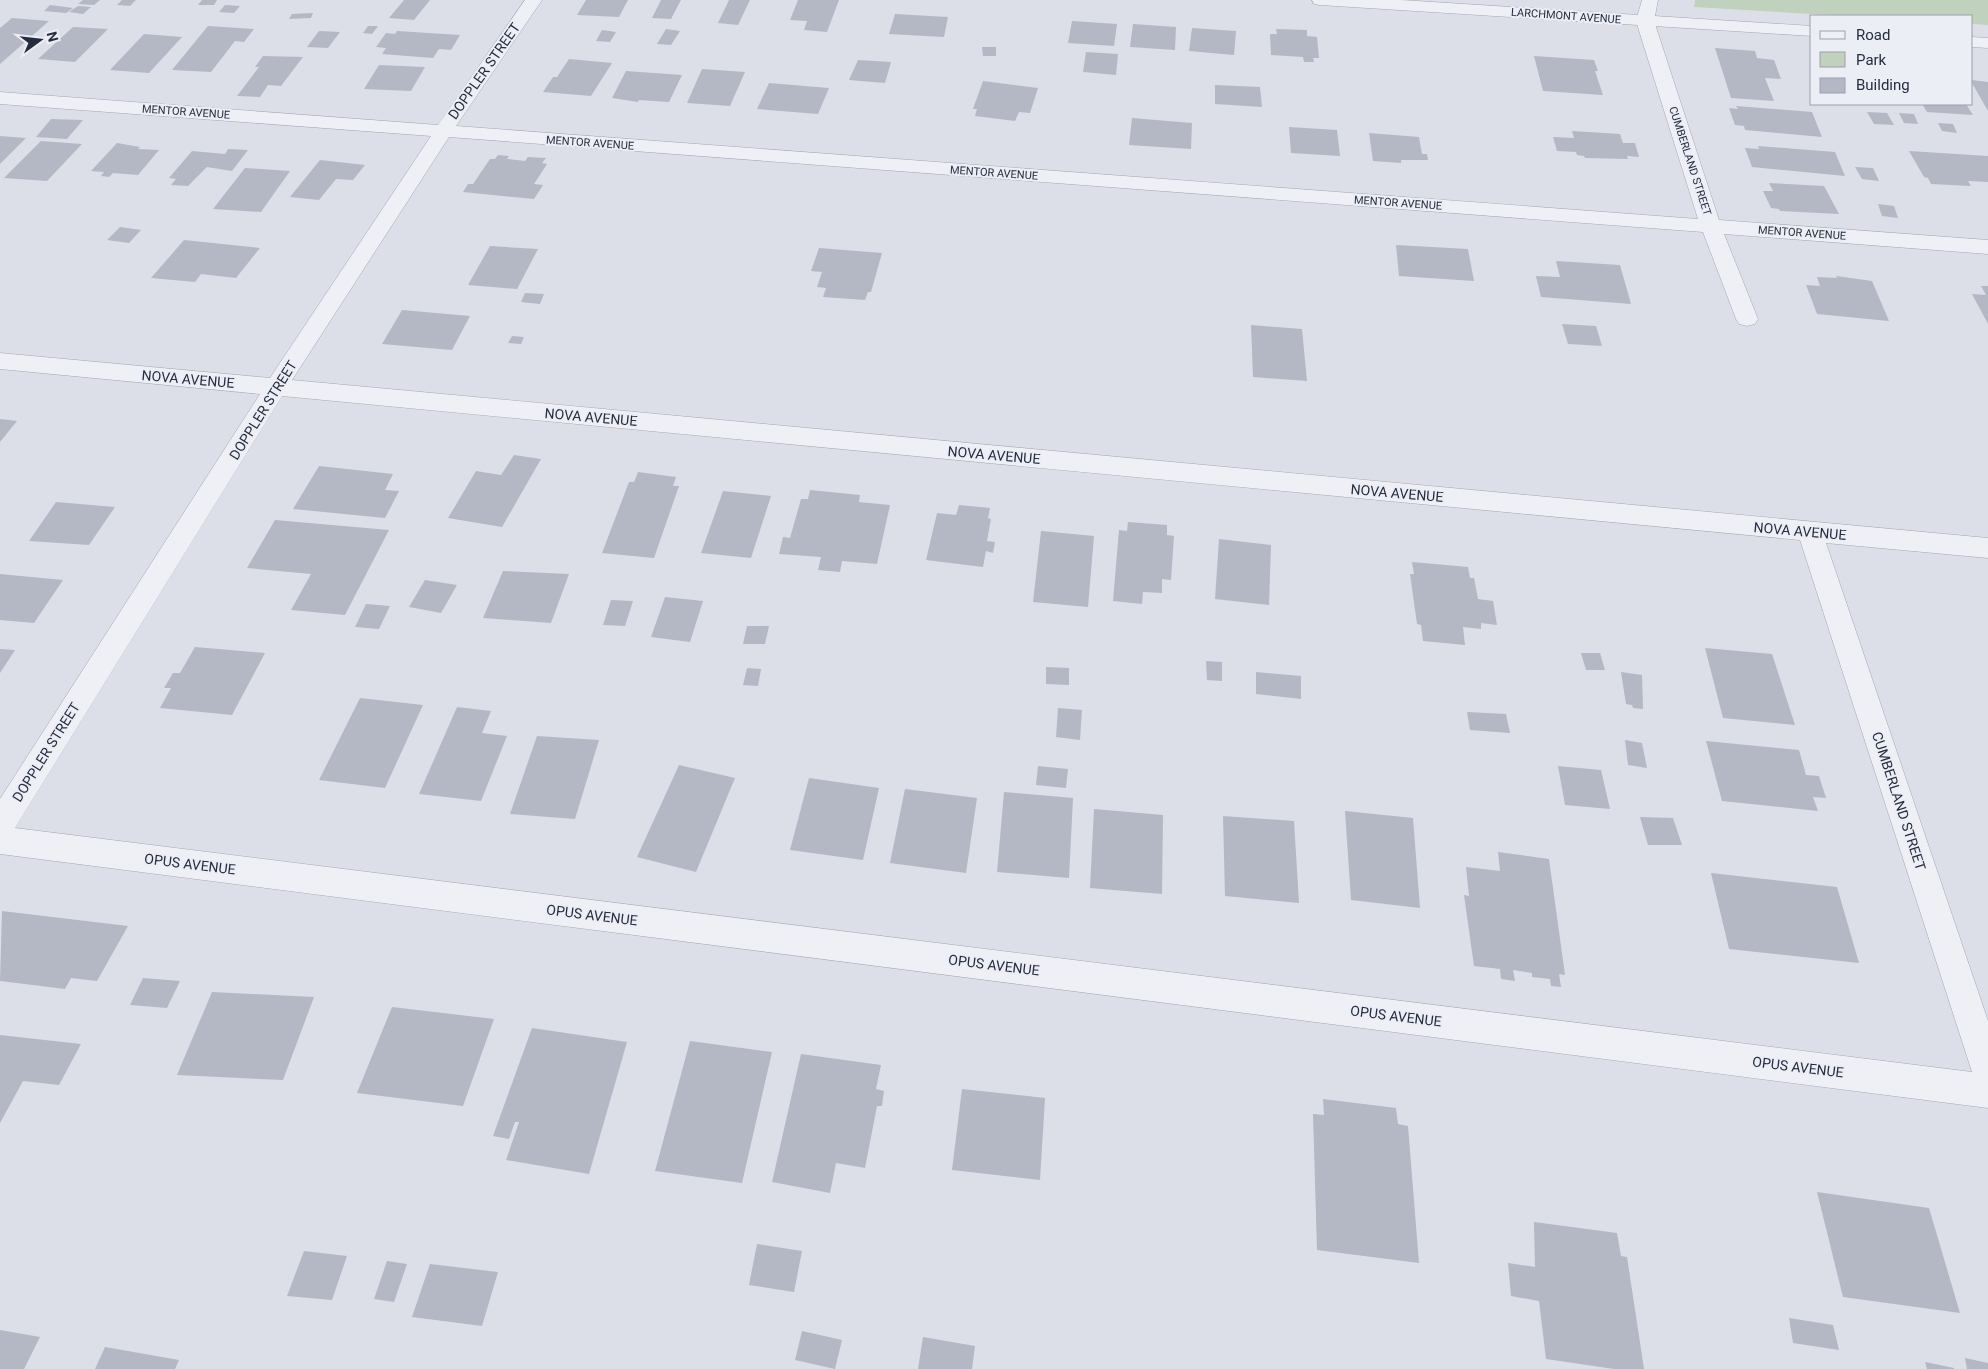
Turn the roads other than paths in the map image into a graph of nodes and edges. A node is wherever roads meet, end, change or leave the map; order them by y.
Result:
1 (534, 0) edge
2 (1320, 0) edge
3 (1650, 0) edge
4 (1645, 21) junction
5 (1810, 32) edge
6 (1973, 42) edge
7 (1988, 43) edge
8 (0, 98) edge
9 (441, 132) junction
10 (1711, 227) junction
11 (1988, 248) edge
12 (1747, 320) dead end
13 (0, 362) edge
14 (277, 387) junction
15 (1810, 532) junction
16 (1988, 548) edge
17 (0, 825) edge
18 (0, 840) edge
19 (1988, 1070) edge
20 (1988, 1091) edge

1 - 9 street, DOPPLER STREET
2 - 4 street, LARCHMONT AVENUE
3 - 4 street
4 - 5 street, LARCHMONT AVENUE
4 - 10 street, CUMBERLAND STREET
6 - 7 street
8 - 9 street, MENTOR AVENUE
9 - 10 street, MENTOR AVENUE
9 - 14 street, DOPPLER STREET
10 - 11 street, MENTOR AVENUE
10 - 12 street, CUMBERLAND STREET
13 - 14 street, NOVA AVENUE
14 - 15 street, NOVA AVENUE
14 - 17 street, DOPPLER STREET
15 - 16 street, NOVA AVENUE
15 - 19 street, CUMBERLAND STREET
18 - 20 street, OPUS AVENUE

